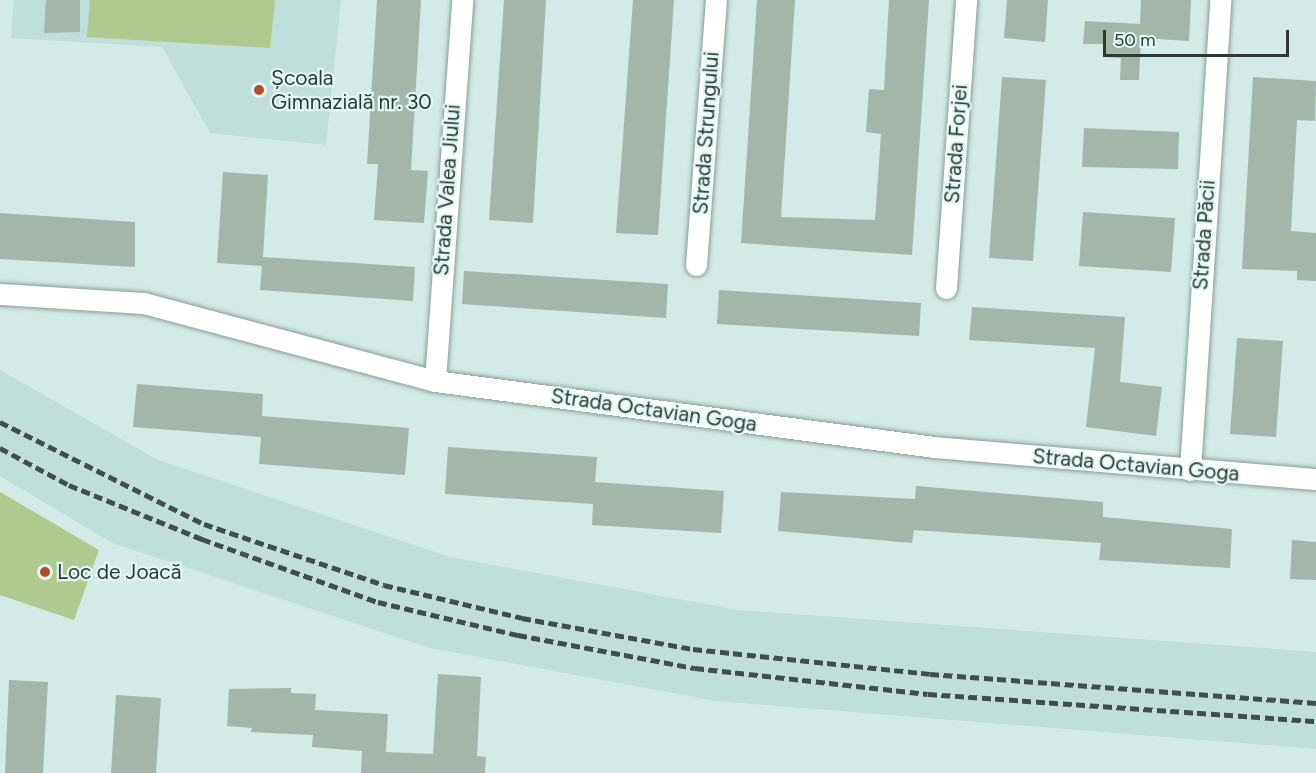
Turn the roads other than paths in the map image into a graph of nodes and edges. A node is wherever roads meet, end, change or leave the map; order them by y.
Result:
1 (462, 0) edge
2 (716, 0) edge
3 (966, 0) edge
4 (1220, 0) edge
5 (696, 265) dead end
6 (946, 288) dead end
7 (0, 294) edge
8 (435, 381) junction
9 (1190, 470) junction
10 (1316, 479) edge

1 - 8 street, Strada Valea Jiului
2 - 5 street, Strada Strungului
3 - 6 street, Strada Forjei
4 - 9 street, Strada Păcii
7 - 8 street, Strada Octavian Goga
8 - 9 street, Strada Octavian Goga
9 - 10 street, Strada Octavian Goga

